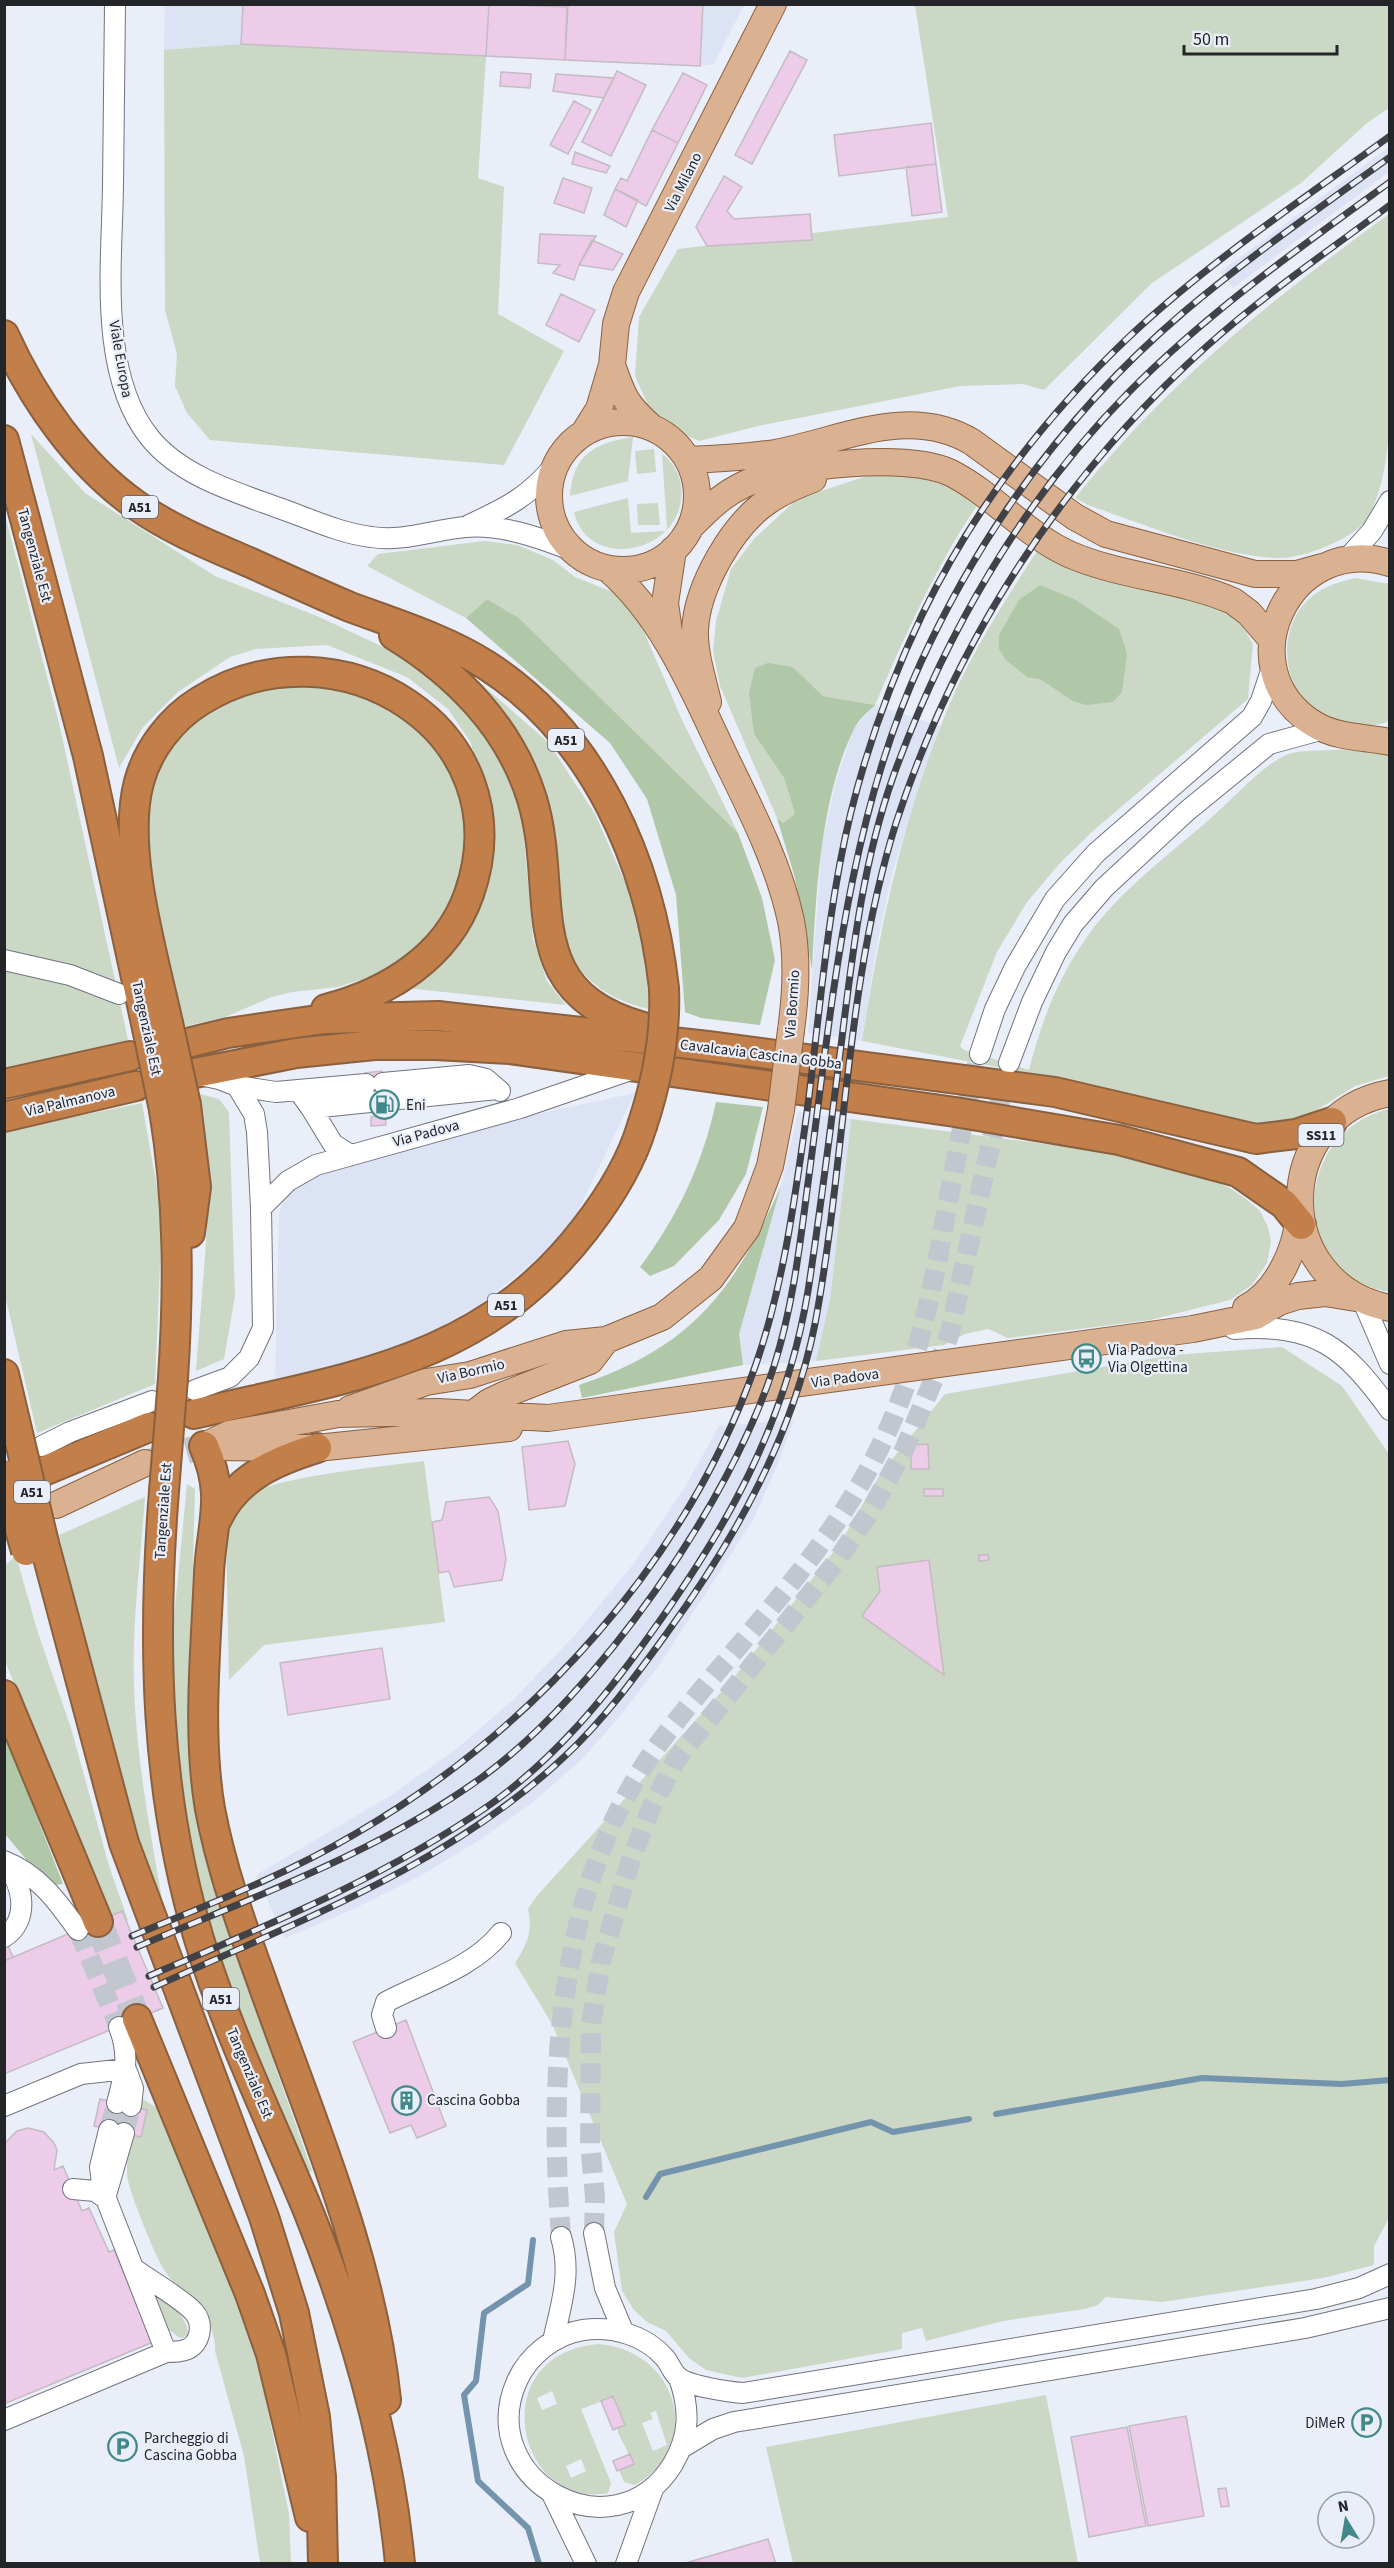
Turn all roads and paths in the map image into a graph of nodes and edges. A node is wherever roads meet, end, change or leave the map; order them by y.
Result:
1 (115, 4) edge
2 (773, 4) edge
3 (4, 335) edge
4 (612, 365) junction
5 (652, 427) junction
6 (584, 433) junction
7 (4, 440) edge
8 (688, 460) junction
9 (867, 463) junction
10 (554, 466) junction
11 (1389, 501) edge
12 (691, 526) junction
13 (466, 527) junction
14 (571, 550) junction
15 (673, 550) junction
16 (1347, 559) junction
17 (1389, 563) edge
18 (1322, 567) junction
19 (608, 569) junction
20 (339, 602) junction
21 (1272, 639) junction
22 (672, 651) junction
23 (1273, 665) junction
24 (1324, 729) junction
25 (714, 732) junction
26 (1389, 733) edge
27 (1362, 737) junction
28 (1389, 742) edge
29 (4, 960) edge
30 (119, 994) dead end
31 (166, 1031) junction
32 (228, 1033) junction
33 (708, 1046) junction
34 (980, 1054) tunnel mouth
35 (130, 1056) dead end
36 (1009, 1063) tunnel mouth
37 (637, 1068) junction
38 (190, 1074) joint
39 (4, 1084) edge
40 (136, 1086) dead end
41 (237, 1086) junction
42 (497, 1089) junction
43 (298, 1090) junction
44 (1388, 1093) edge
45 (311, 1108) junction
46 (520, 1108) junction
47 (4, 1117) edge
48 (1332, 1122) junction
49 (349, 1154) junction
50 (261, 1208) junction
51 (1300, 1219) junction
52 (1362, 1299) junction
53 (1389, 1308) edge
54 (1205, 1327) junction
55 (606, 1340) junction
56 (1389, 1364) edge
57 (4, 1374) edge
58 (470, 1375) junction
59 (187, 1394) junction
60 (1389, 1410) edge
61 (438, 1412) junction
62 (151, 1414) dead end
63 (338, 1414) junction
64 (473, 1414) junction
65 (540, 1419) junction
66 (448, 1436) junction
67 (198, 1448) junction
68 (317, 1448) junction
69 (36, 1453) junction
70 (145, 1463) tunnel mouth
71 (4, 1474) edge
72 (56, 1504) dead end
73 (215, 1523) junction
74 (21, 1539) edge
75 (4, 1695) edge
76 (4, 1863) edge
77 (88, 1926) joint
78 (501, 1933) dead end
79 (4, 1937) edge
80 (128, 2023) joint
81 (386, 2028) dead end
82 (126, 2069) junction
83 (124, 2104) tunnel mouth
84 (4, 2106) edge
85 (116, 2132) tunnel mouth
86 (73, 2188) dead end
87 (105, 2198) junction
88 (594, 2233) tunnel mouth
89 (561, 2237) tunnel mouth
90 (133, 2268) junction
91 (1389, 2274) edge
92 (1389, 2308) edge
93 (623, 2331) junction
94 (553, 2341) junction
95 (166, 2352) junction
96 (679, 2378) junction
97 (4, 2420) edge
98 (683, 2447) junction
99 (390, 2486) junction
100 (653, 2489) junction
101 (552, 2494) junction
102 (321, 2564) edge
103 (400, 2564) edge
104 (586, 2564) edge
105 (626, 2564) edge

1 - 13 street, Viale Europa
2 - 4 main road, Via Milano
3 - 20 highway, A51
4 - 5 main road, Via Milano
4 - 6 main road, Via Milano
5 - 6 main road
5 - 8 main road
6 - 10 main road
7 - 31 highway, Tangenziale Est / A51
8 - 12 main road
8 - 18 main road
9 - 12 main road
9 - 21 main road
9 - 25 main road
10 - 13 street, Viale Europa
10 - 14 main road
11 - 16 street
12 - 15 main road
13 - 14 street, Viale Europa
14 - 19 main road
15 - 19 main road
15 - 22 main road, Via Bormio
16 - 17 main road
16 - 18 main road
18 - 21 main road
19 - 22 main road, Via Bormio
20 - 33 highway
20 - 59 highway, A51, bridge
21 - 23 main road
22 - 25 main road, Via Bormio
23 - 24 main road
23 - 34 street
24 - 27 main road
24 - 36 street
25 - 55 main road, Via Bormio, bridge
26 - 27 main road
27 - 28 main road
29 - 30 street
31 - 32 highway, Cavalcavia Cascina Gobba
31 - 32 highway
31 - 59 highway, Tangenziale Est / A51, bridge
32 - 33 highway, Cavalcavia Cascina Gobba
33 - 48 highway, Cavalcavia Cascina Gobba
35 - 39 highway, Via Palmanova
37 - 38 highway, Cavalcavia Cascina Gobba
37 - 46 street, Via Padova
37 - 51 highway, Cavalcavia Cascina Gobba
38 - 41 street
40 - 47 highway, Via Palmanova
41 - 43 street
41 - 50 street
42 - 43 street
42 - 45 street
42 - 46 street
43 - 45 street
44 - 48 main road, SS11
45 - 49 street
46 - 49 street, Via Padova
48 - 51 main road, SS11
49 - 50 street, Via Padova
50 - 59 street
51 - 52 main road, SS11
51 - 54 main road, Via Padova
52 - 53 main road, SS11
52 - 54 main road, Via Padova
52 - 56 street
54 - 60 street
54 - 65 main road, Via Padova
55 - 58 main road, Via Bormio
55 - 64 main road, Via Bormio
57 - 69 highway, A51
58 - 61 main road
58 - 63 main road, Via Bormio
59 - 99 highway, Tangenziale Est / A51, bridge
61 - 63 main road, Via Padova
61 - 64 main road, Via Padova
61 - 66 main road
62 - 69 highway
63 - 67 main road, Via Padova
64 - 65 main road, Via Padova
64 - 66 main road
65 - 66 main road
66 - 68 main road
67 - 68 main road
67 - 73 highway
68 - 73 highway
69 - 74 highway, A51, bridge
70 - 72 main road
71 - 74 highway, bridge
73 - 99 highway
74 - 102 highway, A51
75 - 77 highway
76 - 77 street
76 - 79 street
78 - 81 street
80 - 82 street
80 - 102 highway, A51
82 - 83 street
82 - 84 street
85 - 87 street
86 - 87 street
87 - 90 street
88 - 93 street
89 - 94 street
90 - 95 street
90 - 95 street
91 - 96 street
92 - 98 street
93 - 94 street
93 - 96 street
94 - 101 street
95 - 97 street
96 - 98 street
98 - 100 street
99 - 103 highway, Tangenziale Est / A51
100 - 101 street
100 - 105 street
101 - 104 street

